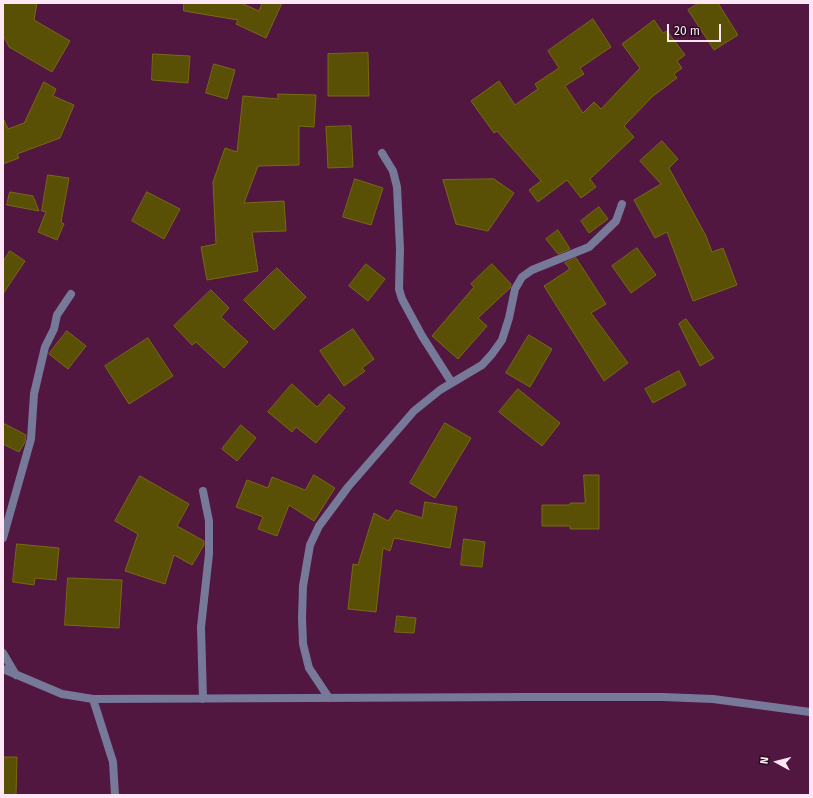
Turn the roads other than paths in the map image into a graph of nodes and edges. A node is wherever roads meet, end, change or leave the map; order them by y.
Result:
1 (382, 153) dead end
2 (622, 204) dead end
3 (71, 294) dead end
4 (452, 383) junction
5 (204, 491) dead end
6 (3, 538) edge
7 (3, 653) edge
8 (3, 669) edge
9 (16, 675) junction
10 (329, 698) junction
11 (93, 699) junction
12 (203, 699) junction
13 (810, 712) edge
14 (115, 795) edge

1 - 4 street
2 - 4 street
3 - 6 street
4 - 10 street
5 - 12 street
7 - 9 street
8 - 9 street
9 - 11 street
10 - 12 street
10 - 13 street
11 - 12 street
11 - 14 street

